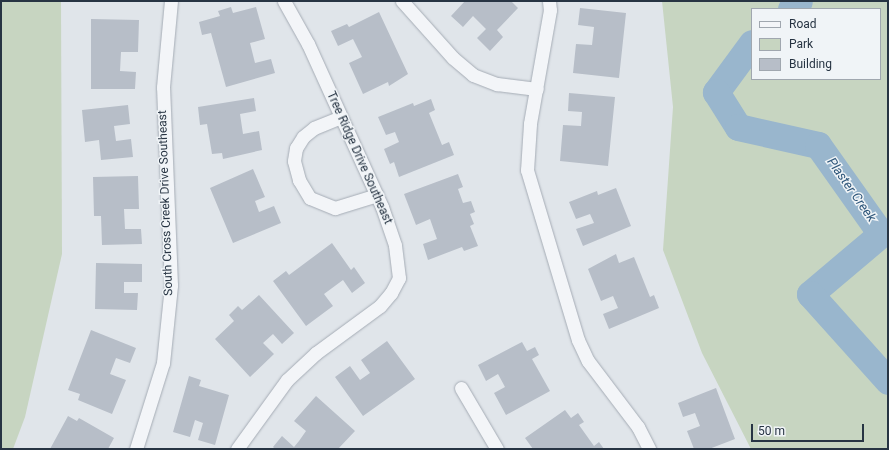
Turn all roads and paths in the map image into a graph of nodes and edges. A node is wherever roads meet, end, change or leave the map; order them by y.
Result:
1 (171, 1) edge
2 (284, 1) edge
3 (402, 1) edge
4 (550, 1) edge
5 (537, 89) junction
6 (341, 117) junction
7 (377, 195) junction
8 (461, 388) dead end
9 (136, 449) edge
10 (237, 449) edge
11 (497, 449) edge
12 (649, 449) edge

1 - 9 street, South Cross Creek Drive Southeast
2 - 6 street, Tree Ridge Drive Southeast
3 - 5 street
4 - 5 street
5 - 12 street
6 - 7 street, Tree Ridge Drive Southeast
6 - 7 street
7 - 10 street, Tree Ridge Drive Southeast
8 - 11 street

